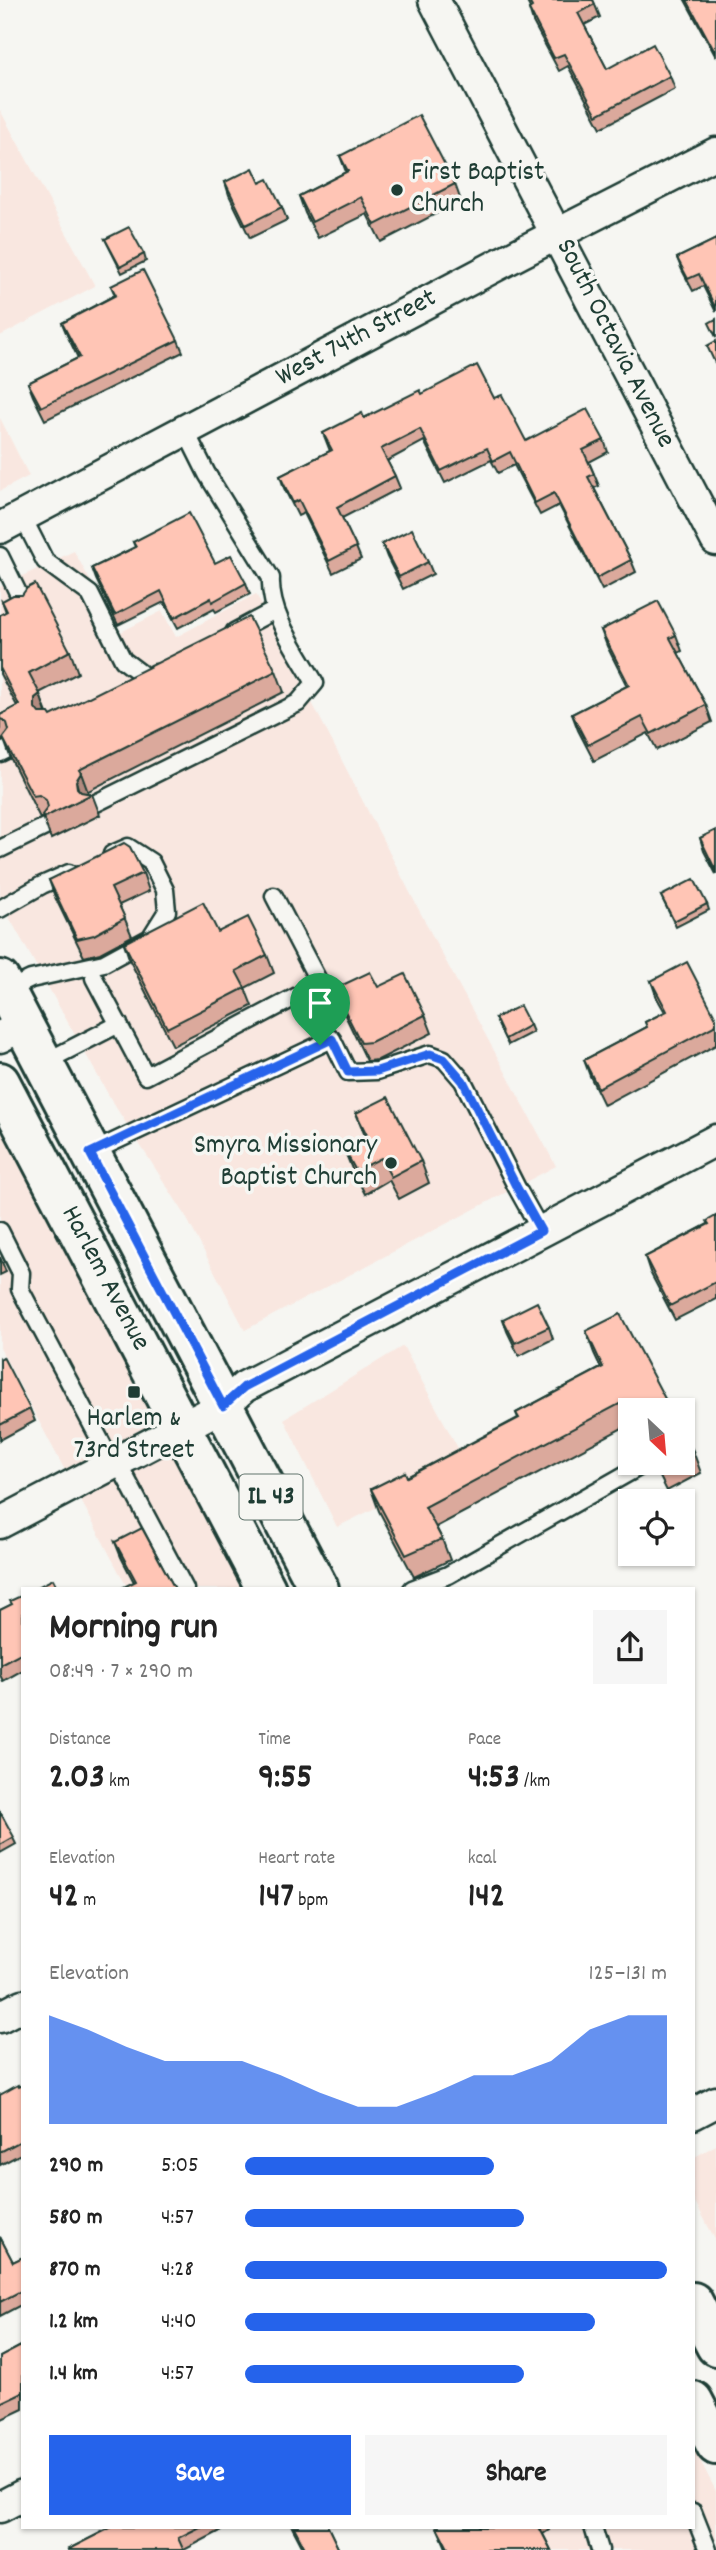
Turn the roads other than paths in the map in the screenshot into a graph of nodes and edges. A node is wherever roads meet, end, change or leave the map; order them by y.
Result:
1 (434, 0) edge
2 (716, 153) edge
3 (557, 234) junction
4 (185, 430) junction
5 (11, 522) edge
6 (716, 540) edge
7 (0, 556) edge
8 (25, 607) edge
9 (275, 610) junction
10 (217, 641) edge
11 (170, 665) edge
12 (94, 804) edge
13 (45, 827) edge
14 (0, 849) edge
15 (103, 858) edge
16 (79, 869) edge
17 (274, 897) dead end
18 (0, 909) edge
19 (94, 978) dead end
20 (3, 986) edge
21 (119, 1024) junction
22 (12, 1031) edge
23 (43, 1063) junction
24 (0, 1082) edge
25 (716, 1140) edge
26 (90, 1153) junction
27 (0, 1231) edge
28 (541, 1231) junction
29 (223, 1406) junction
30 (181, 1427) junction
31 (117, 1461) junction
32 (625, 1475) edge
33 (0, 1523) edge
34 (183, 1587) edge
35 (265, 1587) edge
36 (318, 1587) edge
37 (417, 1587) edge
38 (21, 2006) edge
39 (0, 2017) edge
40 (716, 2102) edge
41 (695, 2113) edge
42 (695, 2306) edge
43 (716, 2346) edge
44 (695, 2405) edge
45 (716, 2445) edge
46 (21, 2496) edge
47 (0, 2507) edge
48 (695, 2517) edge
49 (594, 2529) edge
50 (600, 2550) edge
51 (708, 2550) edge

1 - 3 street, South Octavia Avenue
2 - 3 street, West 74th Street
3 - 4 street, West 74th Street
3 - 6 street, South Octavia Avenue
4 - 5 street, West 74th Street
4 - 9 lane
5 - 11 lane
7 - 8 lane
9 - 10 lane
9 - 12 lane
13 - 14 lane
15 - 20 lane
16 - 18 lane
17 - 21 lane
19 - 21 lane
20 - 22 main road, Harlem Avenue / IL 43
21 - 23 lane
22 - 23 main road, Harlem Avenue / IL 43
23 - 26 main road, Harlem Avenue / IL 43
24 - 30 main road, Harlem Avenue / IL 43
25 - 28 street
26 - 28 lane
26 - 29 main road, Harlem Avenue / IL 43
27 - 31 lane
28 - 29 street
29 - 30 street
29 - 36 main road, Harlem Avenue / IL 43
30 - 31 street
30 - 35 main road, Harlem Avenue / IL 43
31 - 33 street
31 - 34 lane
32 - 37 lane
38 - 39 street
40 - 41 street
42 - 43 main road
44 - 45 main road
46 - 47 street
48 - 51 lane
49 - 50 lane

